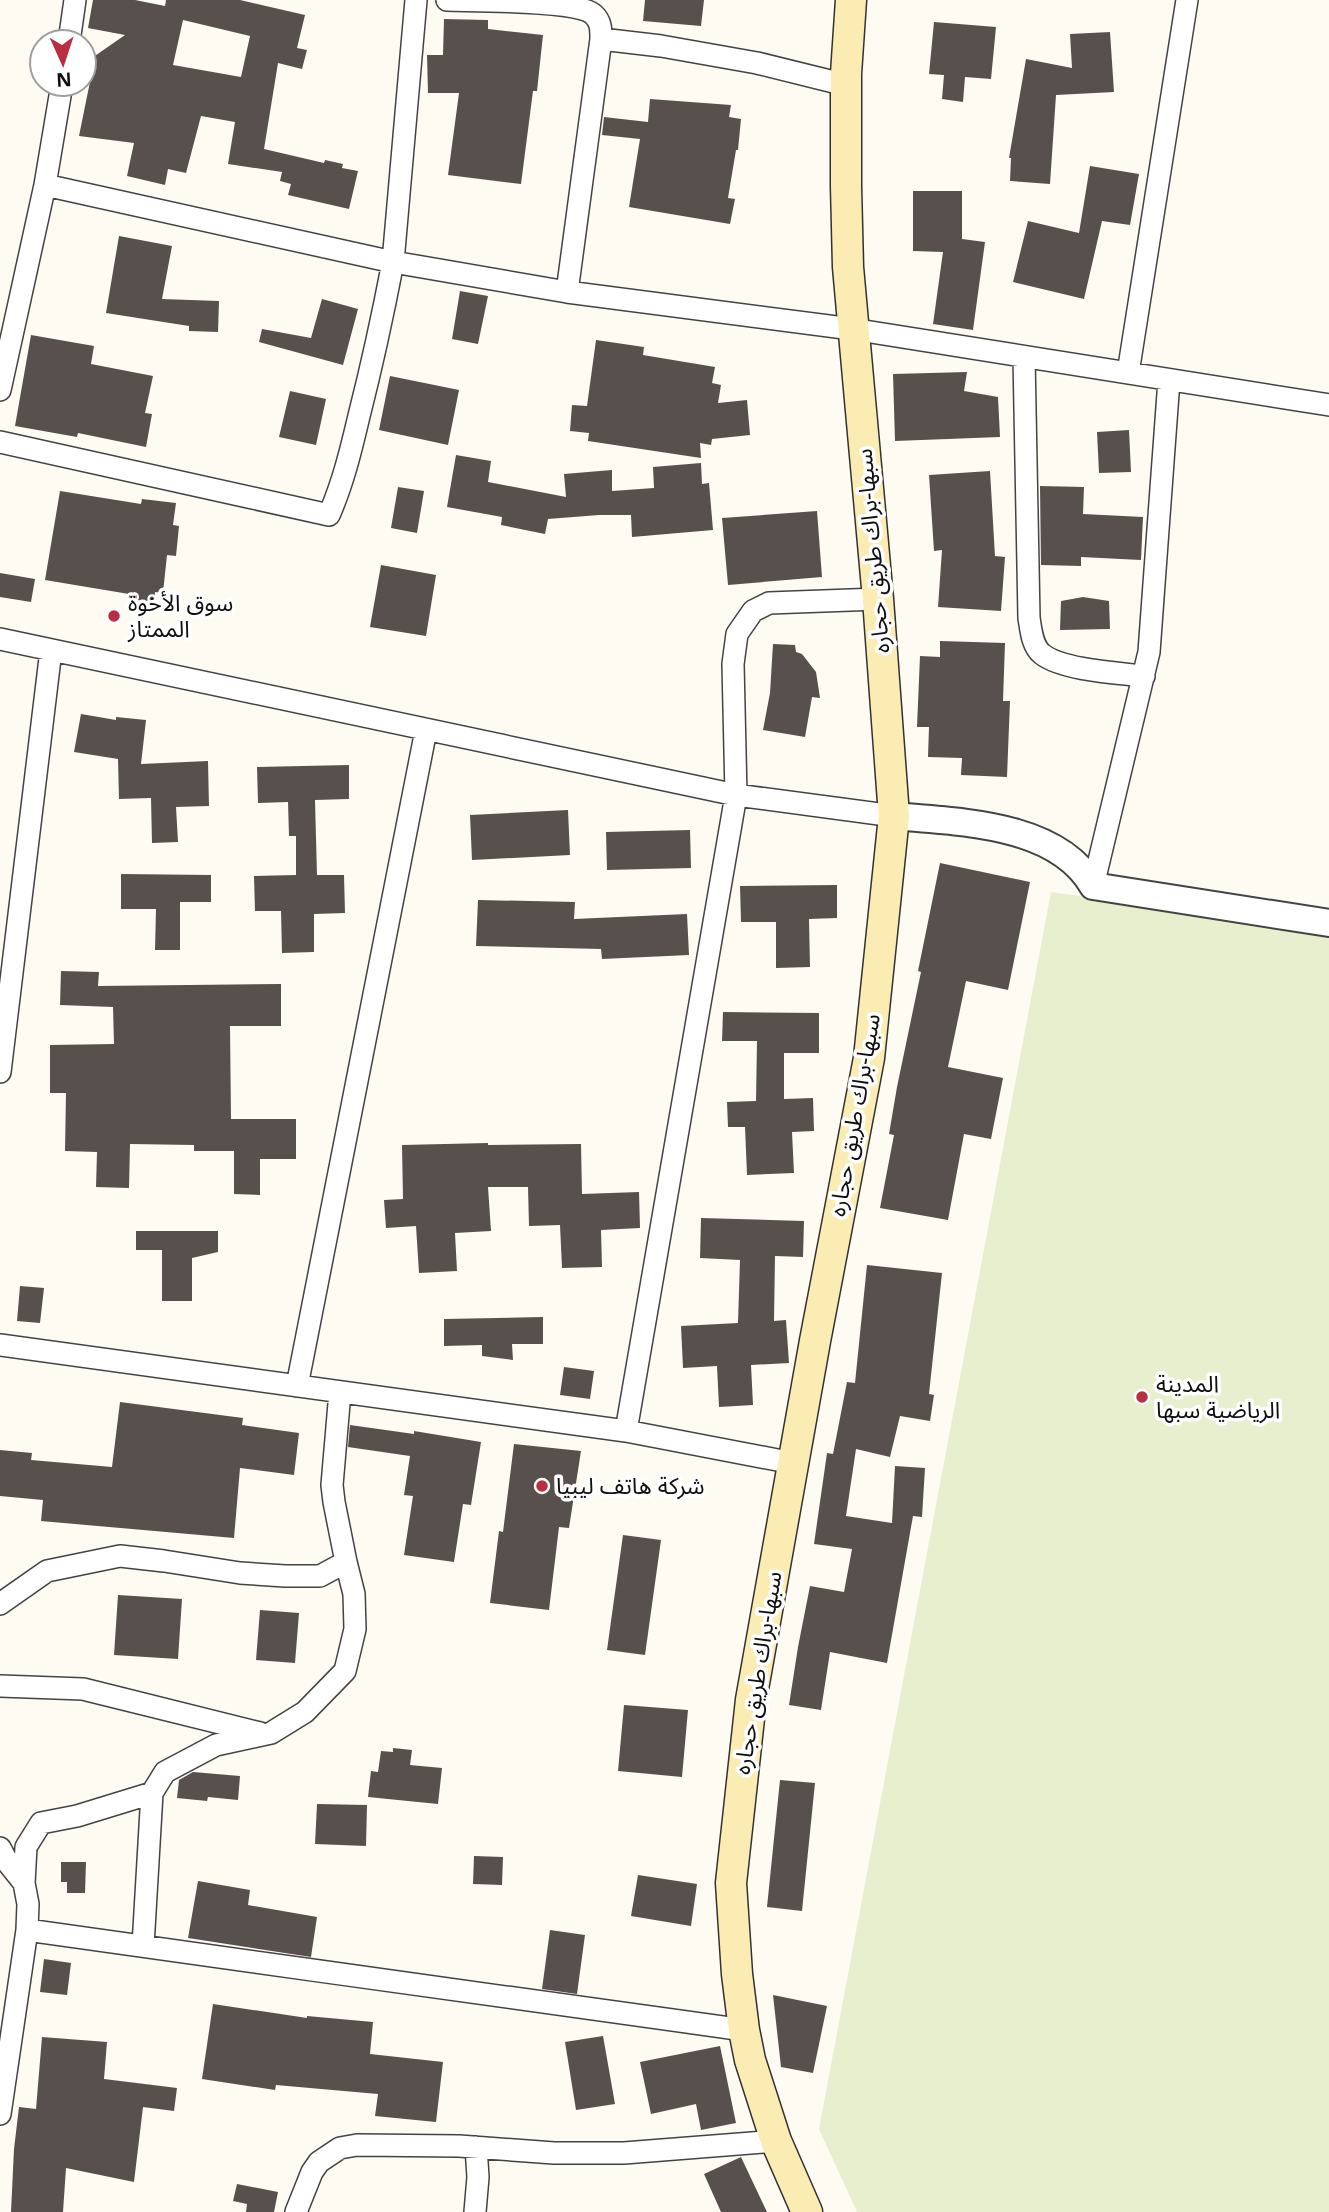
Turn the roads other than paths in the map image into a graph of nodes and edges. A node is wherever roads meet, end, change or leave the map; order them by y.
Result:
1 (75, 0) edge
2 (416, 0) edge
3 (447, 0) edge
4 (851, 0) edge
5 (1187, 0) edge
6 (71, 28) edge
7 (601, 39) junction
8 (846, 85) junction
9 (60, 98) edge
10 (46, 185) junction
11 (393, 262) junction
12 (567, 292) junction
13 (852, 329) junction
14 (1024, 357) junction
15 (1128, 373) junction
16 (1169, 380) junction
17 (0, 390) edge
18 (1329, 405) edge
19 (0, 442) edge
20 (878, 599) junction
21 (0, 639) edge
22 (51, 650) junction
23 (1144, 677) junction
24 (426, 730) junction
25 (736, 795) junction
26 (894, 816) junction
27 (1093, 886) junction
28 (1329, 923) edge
29 (0, 1072) edge
30 (0, 1345) edge
31 (297, 1386) junction
32 (340, 1392) junction
33 (626, 1431) junction
34 (793, 1463) junction
35 (346, 1562) junction
36 (0, 1604) edge
37 (0, 1686) edge
38 (266, 1734) junction
39 (152, 1793) junction
40 (0, 1848) edge
41 (24, 1883) junction
42 (27, 1930) junction
43 (144, 1946) junction
44 (744, 2030) junction
45 (0, 2114) edge
46 (776, 2141) junction
47 (476, 2147) junction
48 (296, 2212) edge
49 (475, 2212) edge
50 (807, 2212) edge

1 - 6 street
2 - 11 street
3 - 7 street
4 - 8 main road, سبها-براك طريق حجاره
5 - 15 street
7 - 8 street
7 - 12 street
8 - 13 main road, سبها-براك طريق حجاره
9 - 10 street
10 - 11 street
10 - 17 street
11 - 12 street
11 - 19 street
12 - 13 street
13 - 14 street
13 - 20 main road, سبها-براك طريق حجاره
14 - 15 street
14 - 23 street
15 - 16 street
16 - 18 street
16 - 23 street
20 - 25 street
20 - 26 main road, سبها-براك طريق حجاره
21 - 22 street
22 - 24 street
22 - 29 street
23 - 27 street
24 - 25 street
24 - 31 street
25 - 26 street
25 - 33 street
26 - 27 street
26 - 34 main road, سبها-براك طريق حجاره
27 - 28 street
30 - 31 street
31 - 32 street
32 - 33 street
32 - 35 street
33 - 34 street
34 - 44 main road, سبها-براك طريق حجاره
35 - 36 street
35 - 38 street
37 - 38 street
38 - 39 street
39 - 41 street
39 - 43 street
40 - 41 street
41 - 42 street
42 - 43 street
42 - 45 street
43 - 44 street
44 - 46 main road, سبها-براك طريق حجاره
46 - 47 street
46 - 50 main road, سبها-براك طريق حجاره
47 - 48 street
47 - 49 street

